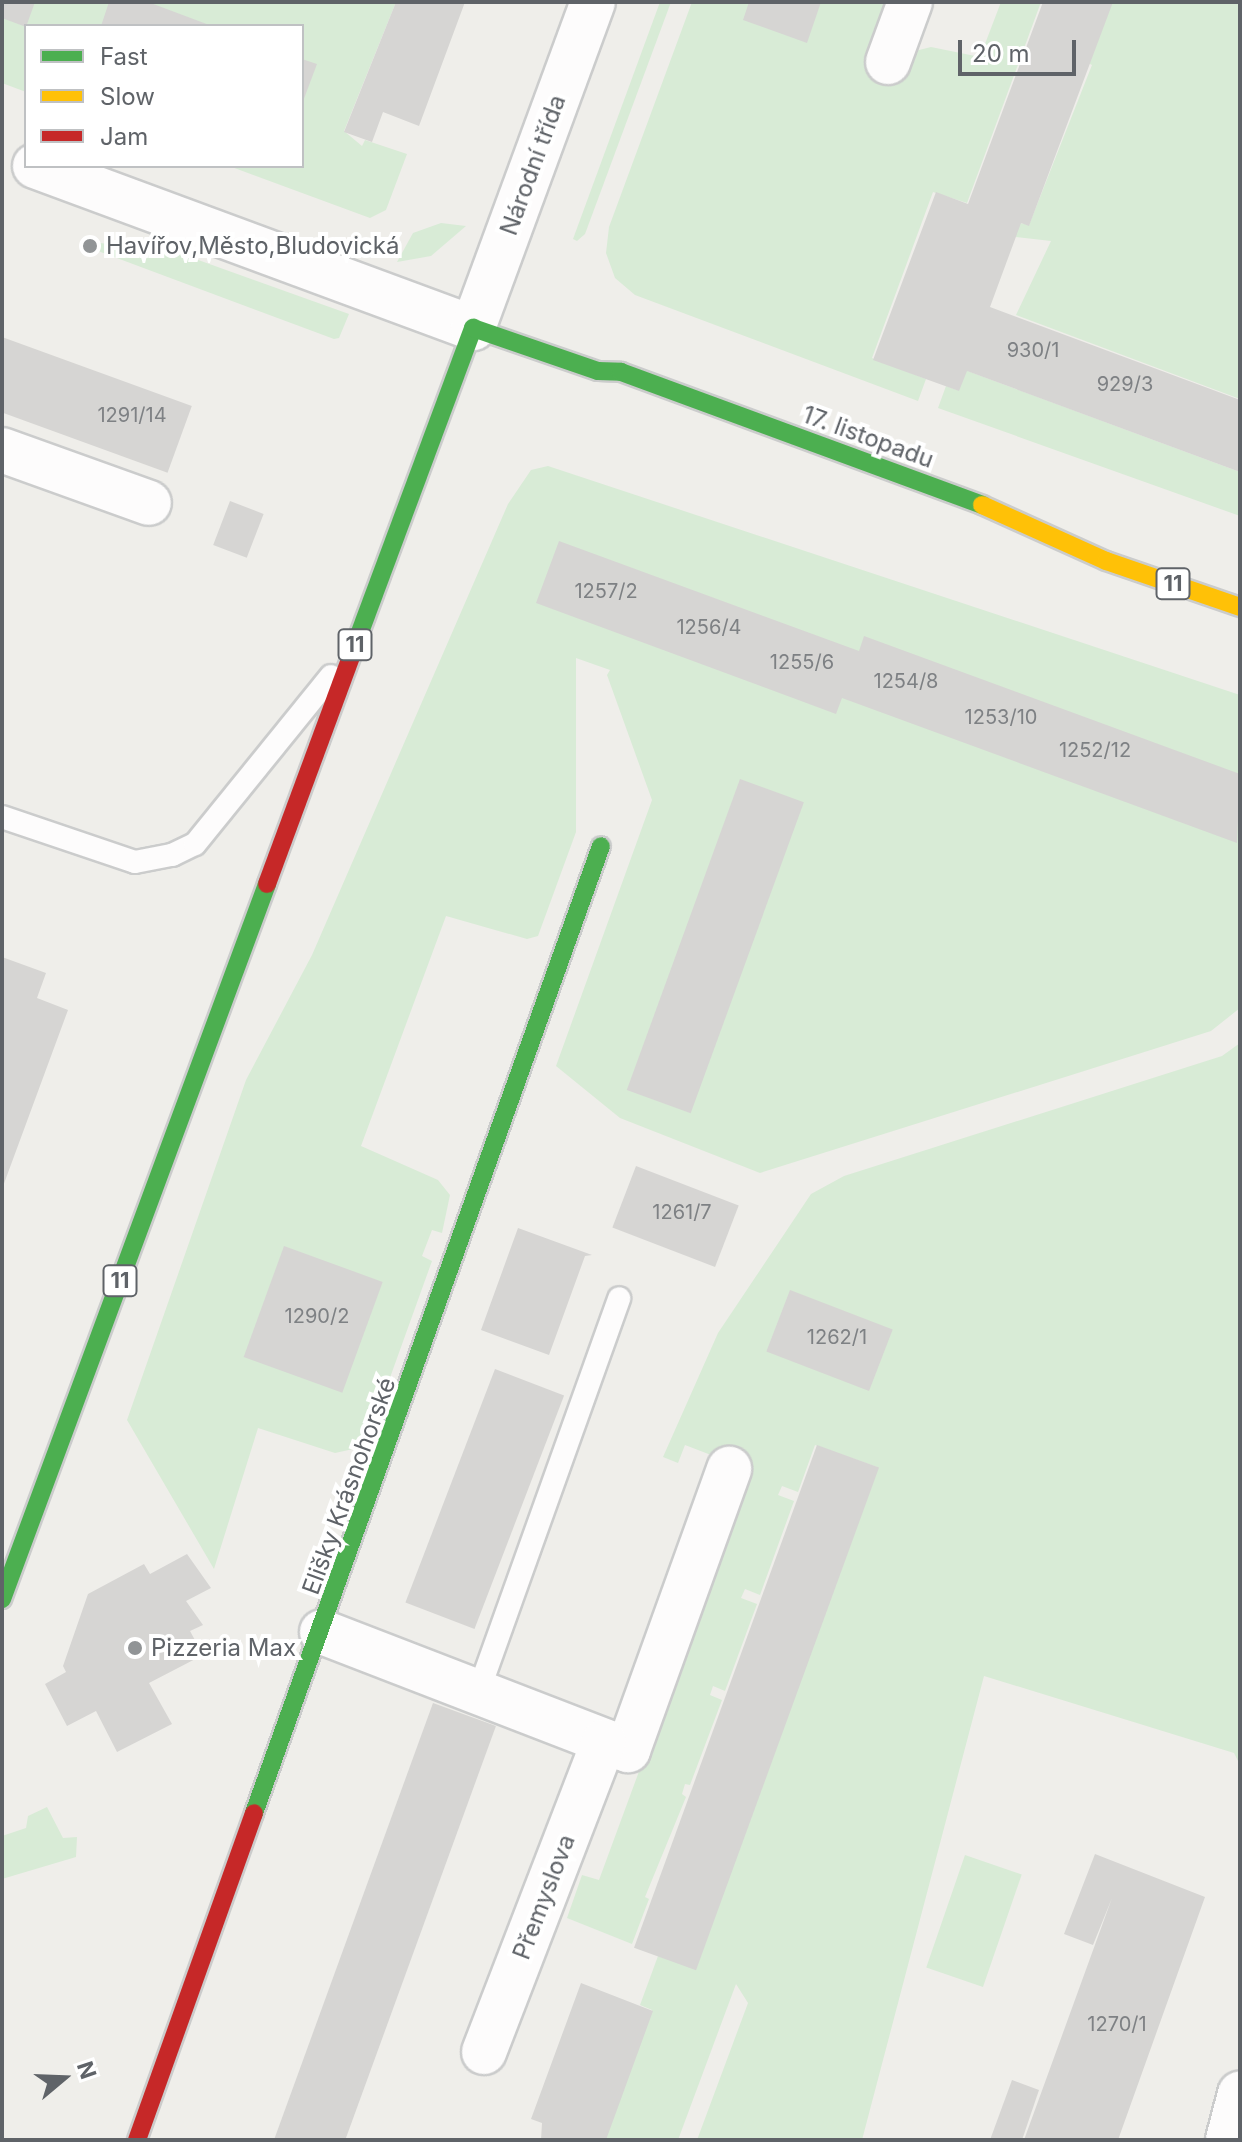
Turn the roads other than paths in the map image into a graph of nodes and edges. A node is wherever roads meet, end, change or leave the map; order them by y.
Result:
1 (593, 2) edge
2 (910, 2) edge
3 (888, 62) dead end
4 (2, 153) edge
5 (24, 161) edge
6 (40, 168) edge
7 (473, 328) junction
8 (2, 450) edge
9 (149, 503) dead end
10 (1240, 607) edge
11 (354, 647) junction
12 (2, 817) edge
13 (601, 846) dead end
14 (619, 1298) dead end
15 (729, 1469) dead end
16 (2, 1599) edge
17 (322, 1632) junction
18 (479, 1690) junction
19 (604, 1741) junction
20 (484, 2052) dead end
21 (1240, 2094) edge
22 (137, 2140) edge
23 (1228, 2140) edge

1 - 7 street, Národní třída
2 - 3 street
4 - 5 street
6 - 7 street
7 - 10 main road, 17. listopadu / 11
7 - 11 main road, 11
8 - 9 street
11 - 12 lane
11 - 16 main road, 11
13 - 17 main road, Elišky Krásnohorské
14 - 18 lane
15 - 19 street
17 - 18 street
17 - 22 main road, Elišky Krásnohorské
18 - 19 street
19 - 20 street, Přemyslova
21 - 23 street

